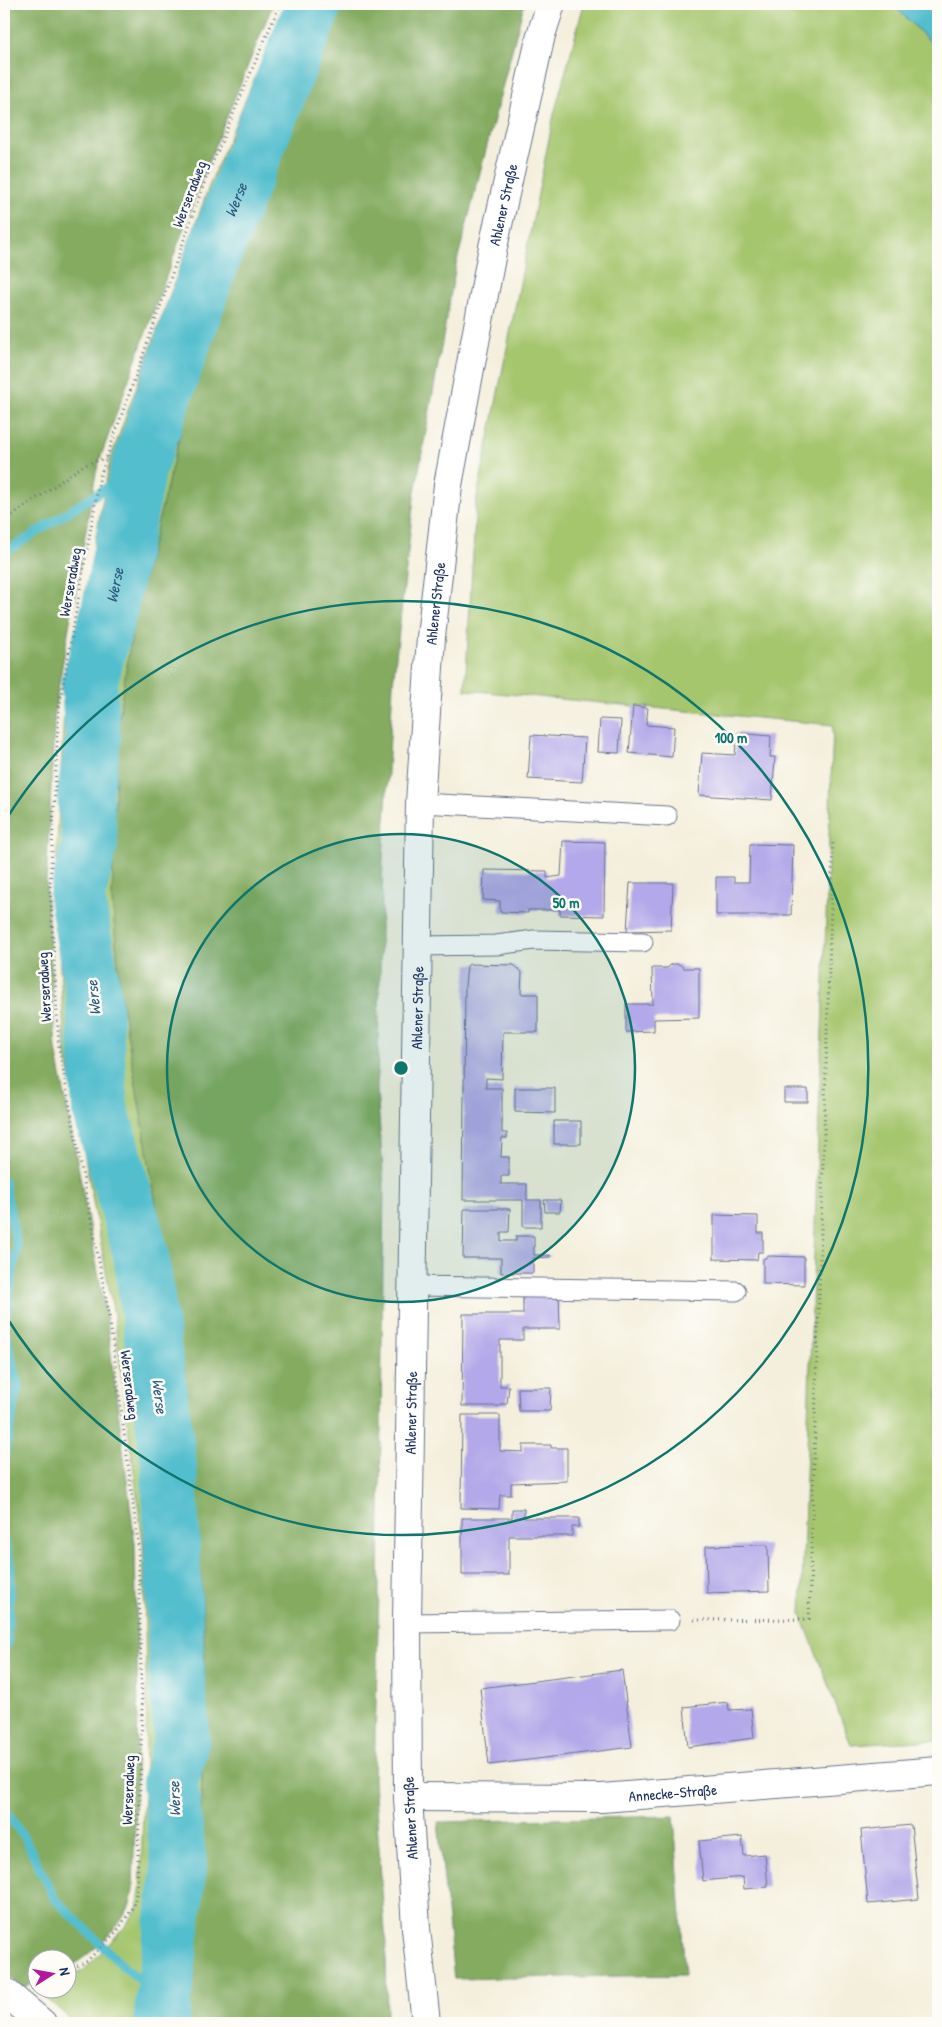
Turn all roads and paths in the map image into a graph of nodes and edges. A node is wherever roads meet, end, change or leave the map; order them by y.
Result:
1 (280, 4) edge
2 (551, 4) edge
3 (106, 458) junction
4 (4, 521) edge
5 (420, 803) junction
6 (667, 816) dead end
7 (833, 840) dead end
8 (643, 942) dead end
9 (418, 946) junction
10 (412, 1286) junction
11 (736, 1291) dead end
12 (670, 1620) joint
13 (407, 1623) junction
14 (938, 1771) edge
15 (408, 1797) junction
16 (78, 1966) edge
17 (4, 1992) edge
18 (423, 2017) edge
19 (42, 2023) edge

1 - 3 path, Werseradweg
2 - 5 main road, Ahlener Straße
3 - 4 path
3 - 16 path, Werseradweg
5 - 6 lane
5 - 9 main road, Ahlener Straße
7 - 12 path
8 - 9 lane
9 - 10 main road, Ahlener Straße
10 - 11 lane
10 - 13 main road, Ahlener Straße
12 - 13 lane
13 - 15 main road, Ahlener Straße
14 - 15 main road, Annecke-Straße
15 - 18 main road, Ahlener Straße
17 - 19 main road

